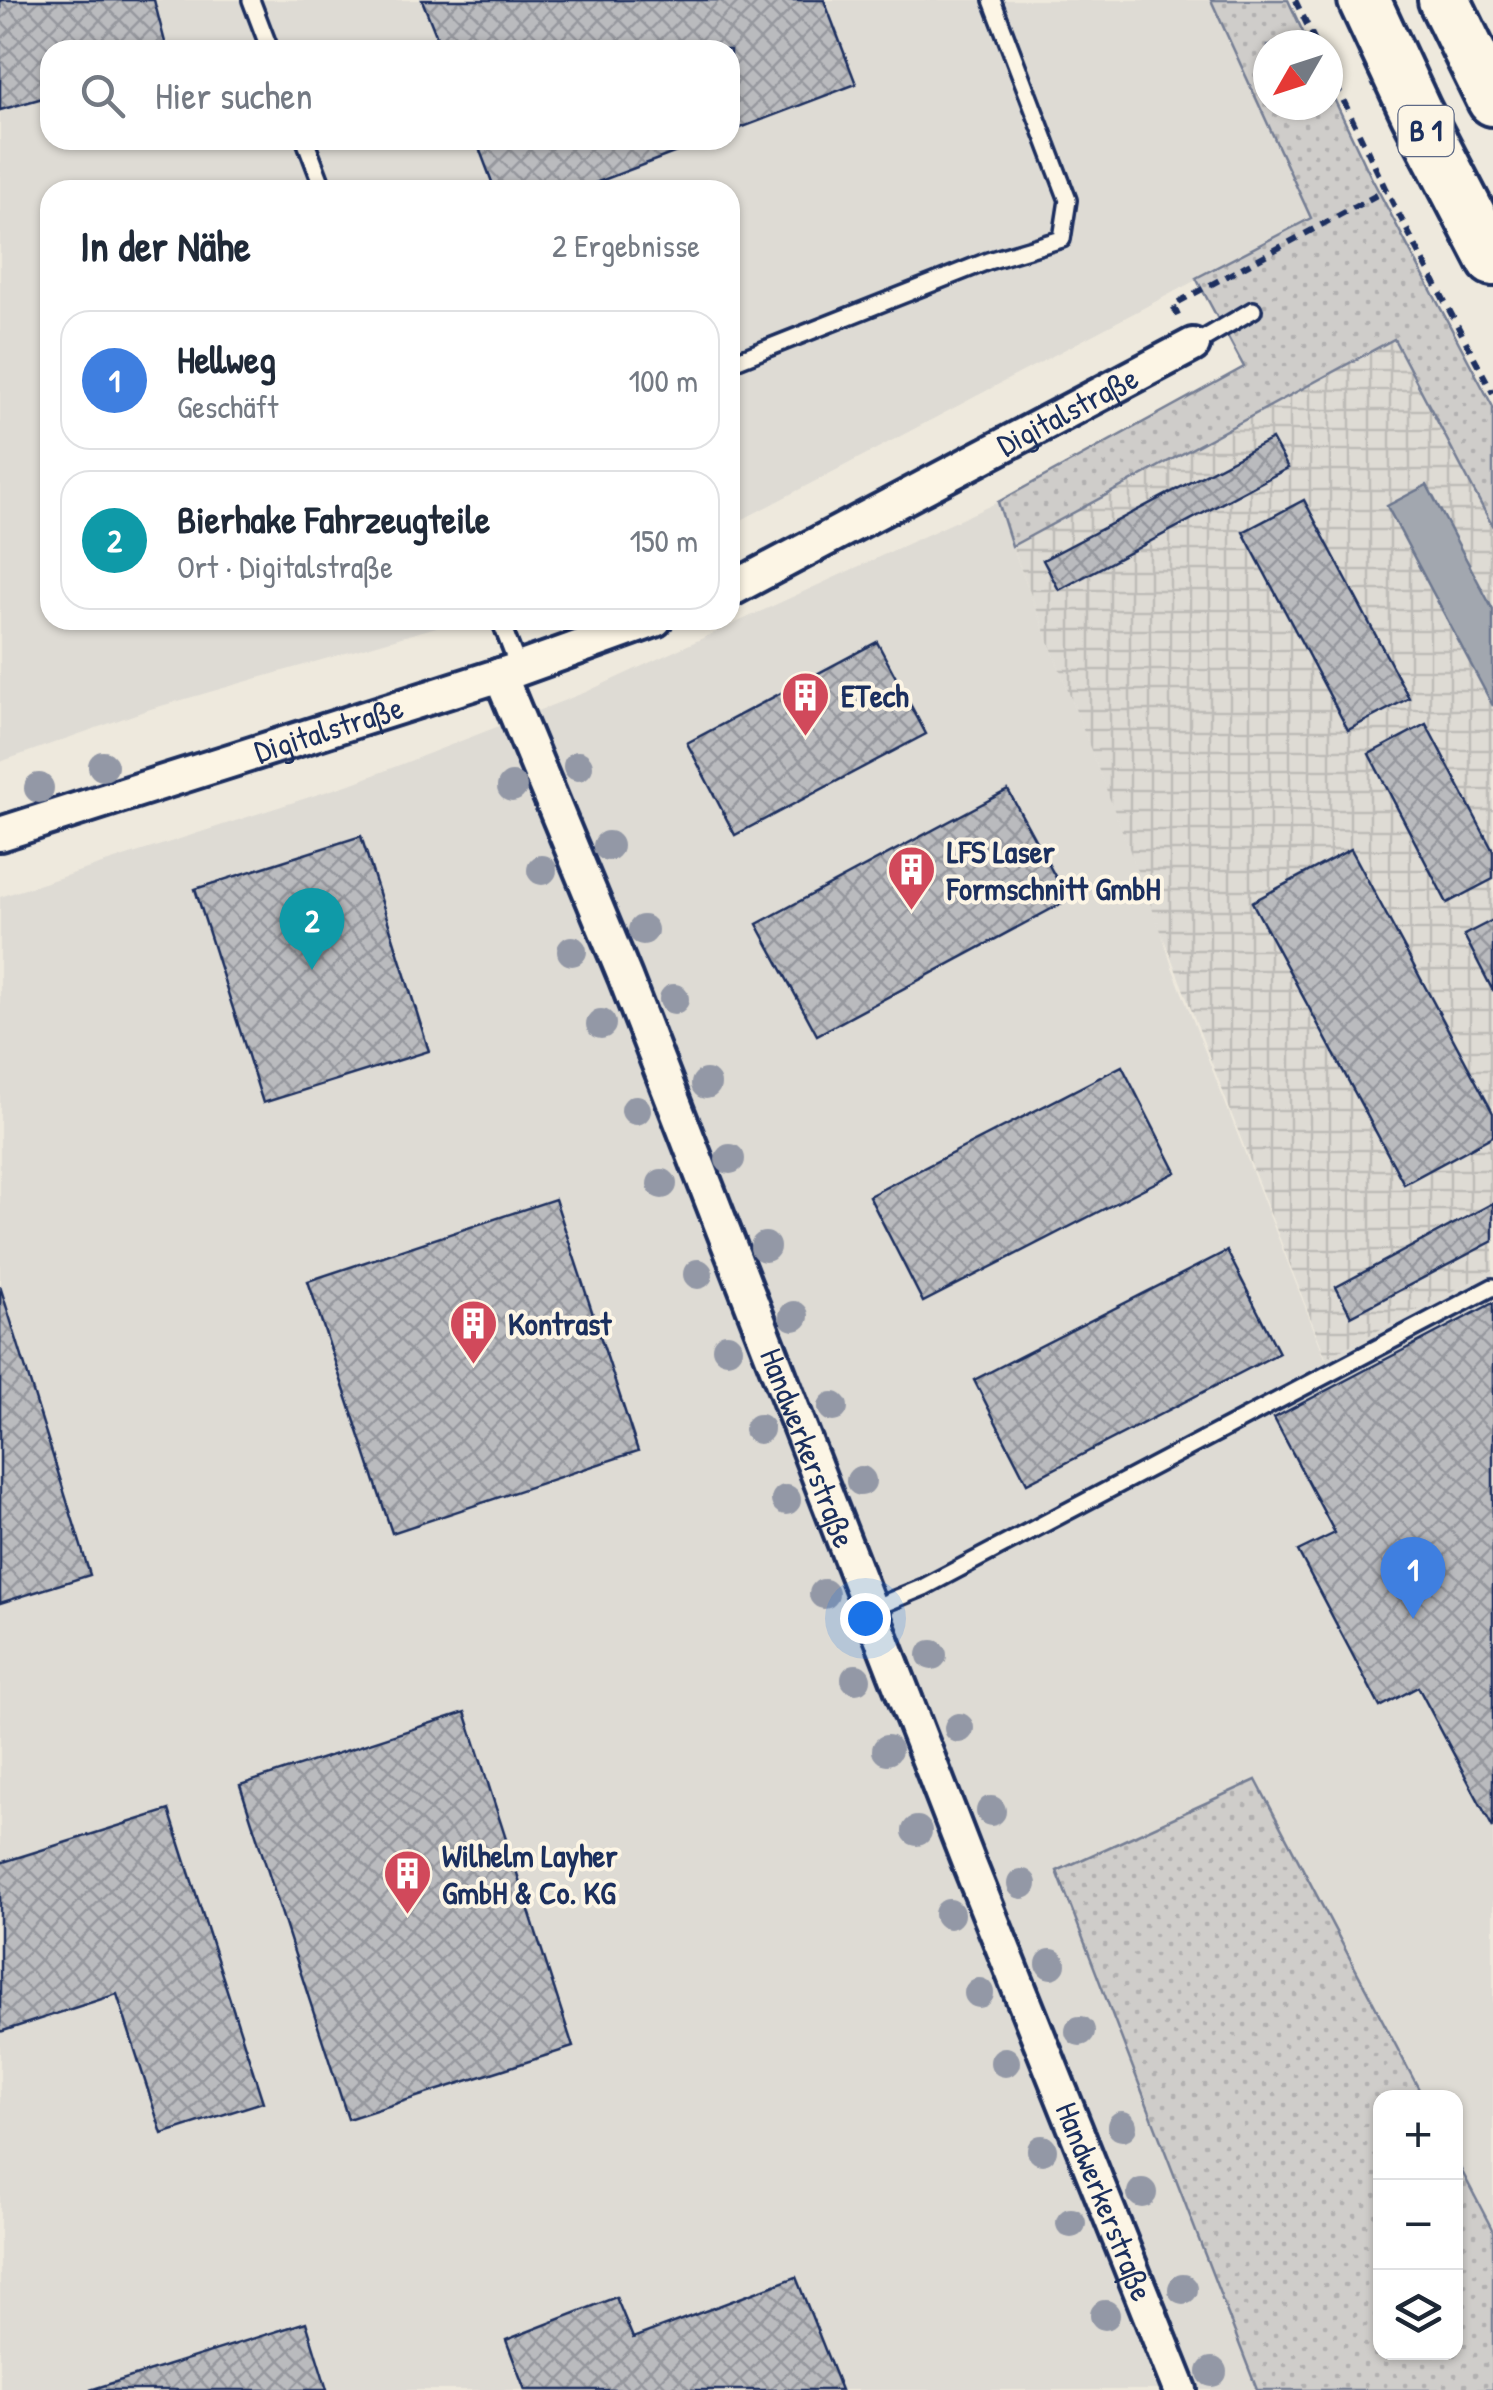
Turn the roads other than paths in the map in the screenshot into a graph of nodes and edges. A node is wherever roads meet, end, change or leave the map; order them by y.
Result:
1 (251, 0) edge
2 (992, 0) edge
3 (1364, 0) edge
4 (1444, 0) edge
5 (266, 40) edge
6 (1493, 100) edge
7 (309, 150) edge
8 (320, 180) edge
9 (1493, 260) edge
10 (1252, 310) dead end
11 (1192, 345) joint
12 (740, 359) edge
13 (740, 585) edge
14 (502, 630) edge
15 (627, 630) edge
16 (510, 672) junction
17 (0, 834) edge
18 (1493, 1287) edge
19 (871, 1609) junction
20 (1180, 2390) edge

1 - 5 lane
2 - 12 lane
3 - 9 main road, B 1
4 - 6 main road, B 1
7 - 8 lane
10 - 11 lane
11 - 13 street, Digitalstraße
14 - 16 lane
15 - 16 street, Digitalstraße
16 - 17 street, Digitalstraße
16 - 19 street, Handwerkerstraße
18 - 19 lane
19 - 20 street, Handwerkerstraße

